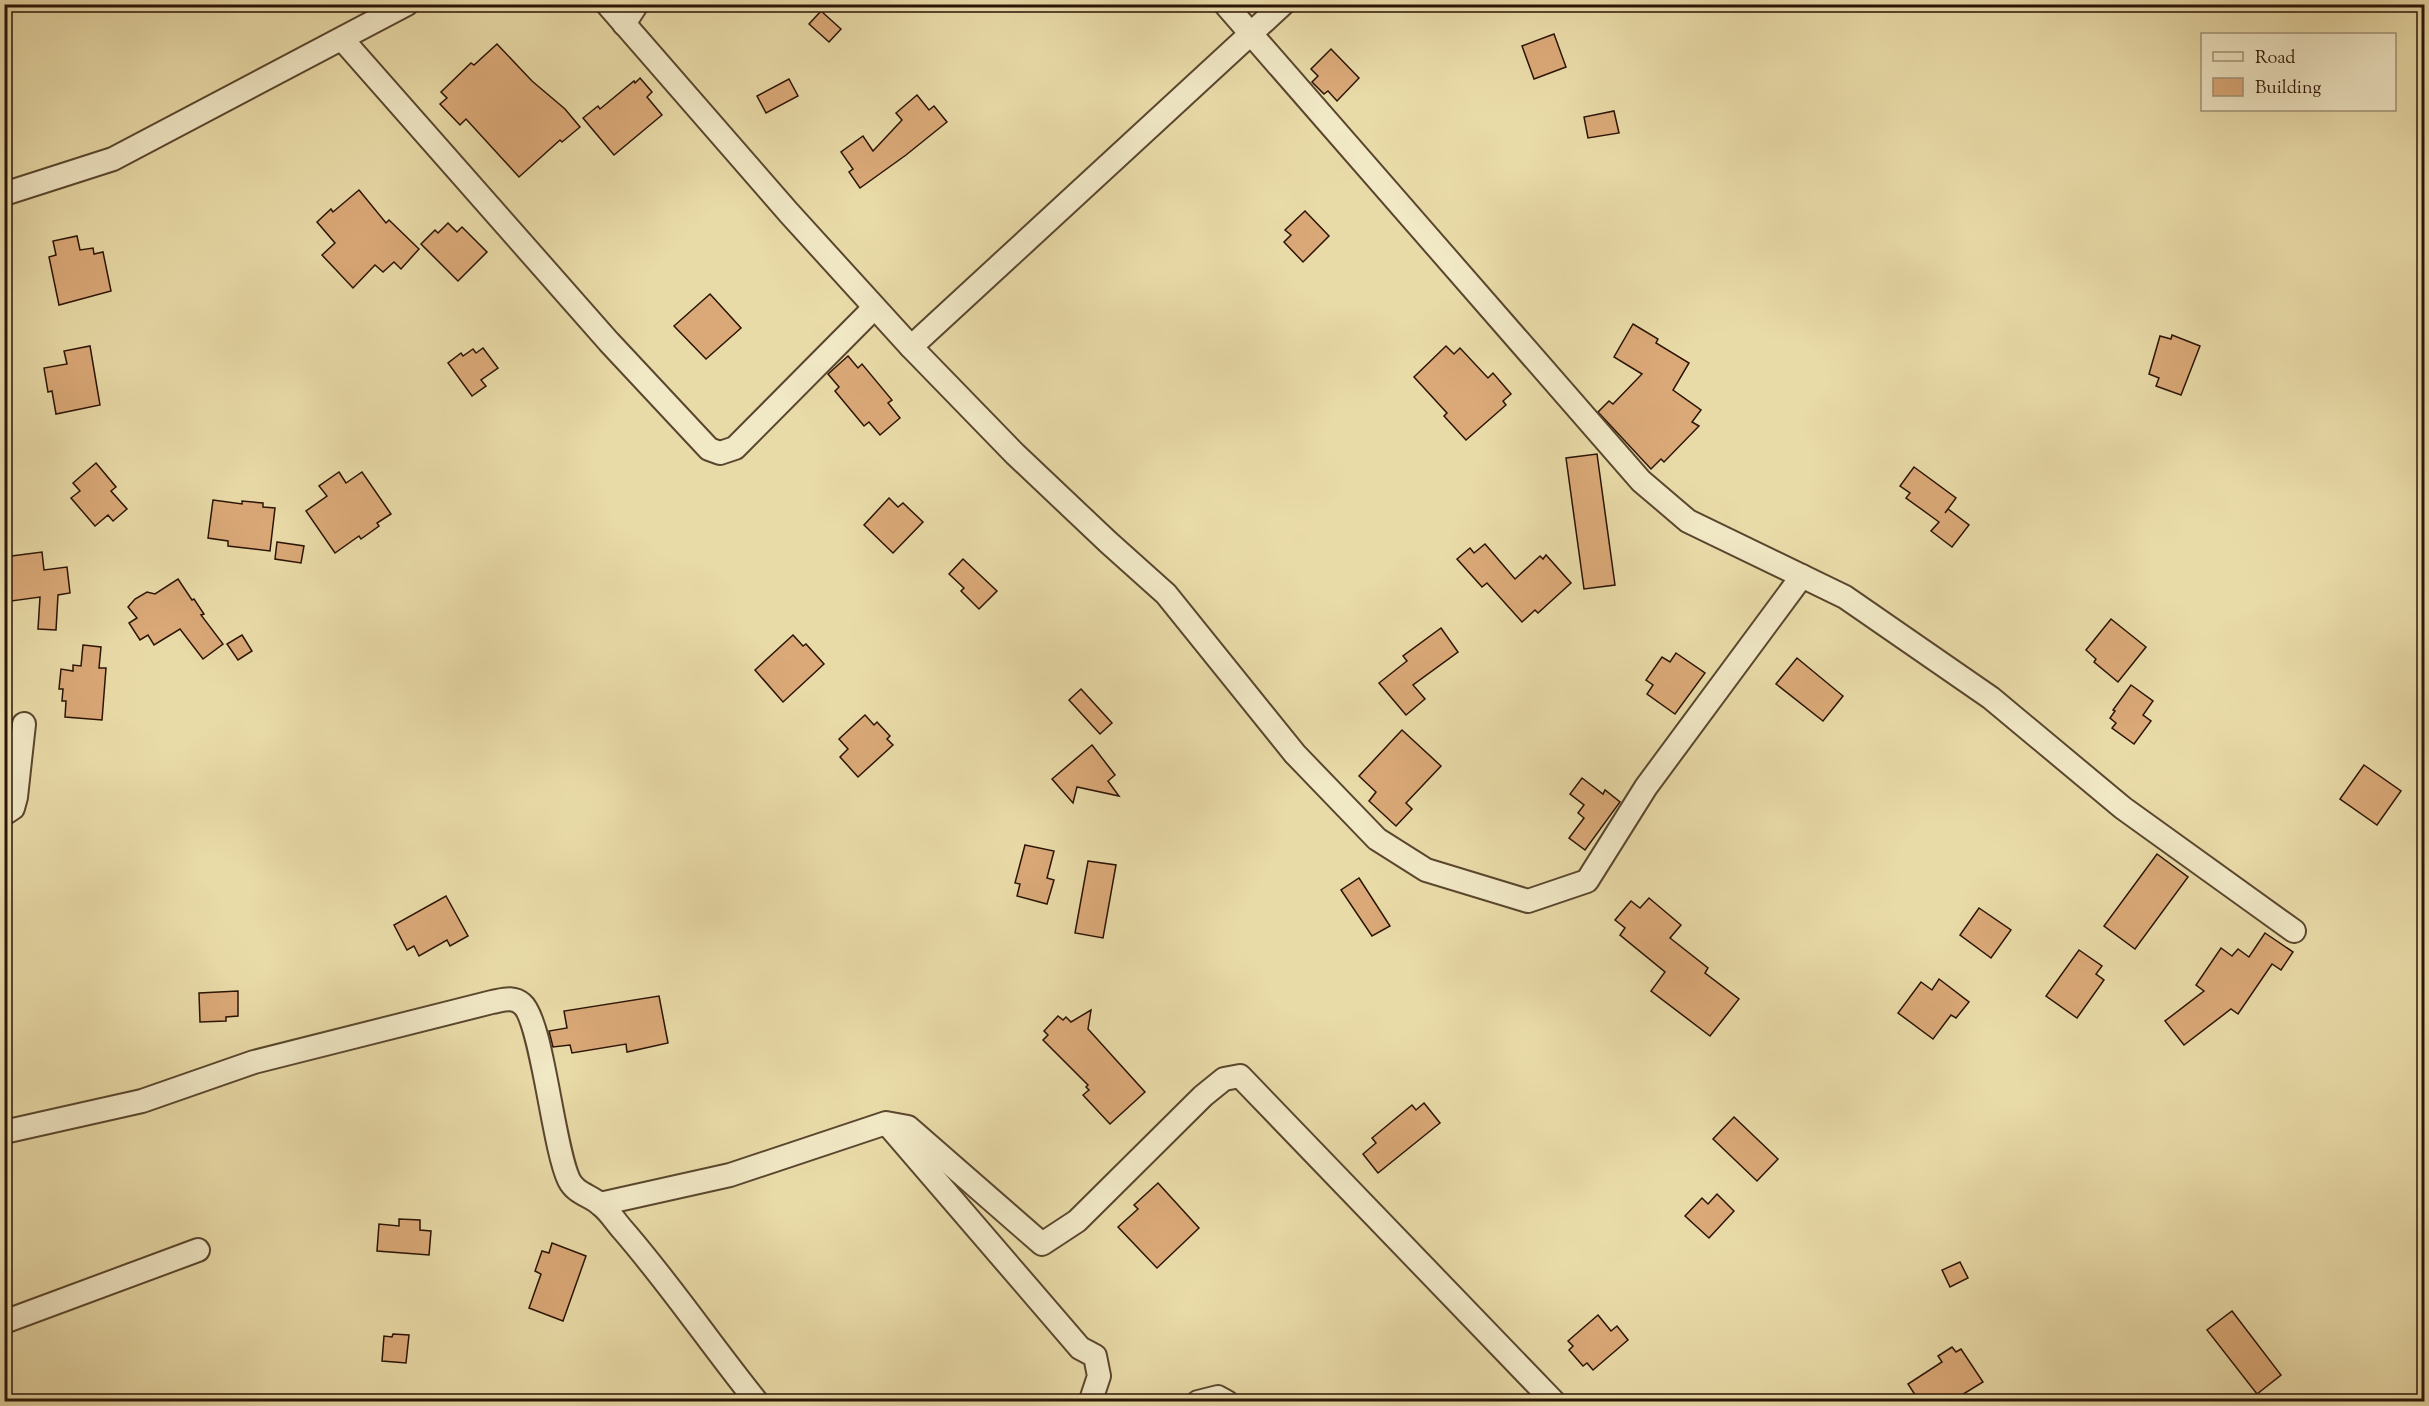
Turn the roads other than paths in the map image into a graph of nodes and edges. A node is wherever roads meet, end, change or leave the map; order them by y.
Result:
1 (407, 4) edge
2 (607, 4) edge
3 (637, 4) edge
4 (1225, 4) edge
5 (1282, 4) edge
6 (624, 24) junction
7 (1250, 33) junction
8 (342, 39) junction
9 (4, 194) edge
10 (874, 308) junction
11 (911, 347) junction
12 (1802, 576) junction
13 (24, 724) dead end
14 (4, 814) edge
15 (2295, 931) dead end
16 (886, 1123) junction
17 (4, 1132) edge
18 (600, 1204) junction
19 (198, 1250) dead end
20 (4, 1322) edge
21 (757, 1401) edge
22 (1093, 1401) edge
23 (1198, 1401) edge
24 (1227, 1401) edge
25 (1554, 1401) edge

1 - 8 street
2 - 6 street
3 - 6 street
4 - 7 street
5 - 7 street
6 - 10 street
7 - 11 street
7 - 12 street
8 - 9 street
8 - 10 street
10 - 11 street
11 - 12 street
12 - 15 street
13 - 14 street
16 - 18 street
16 - 22 street
16 - 25 street
17 - 18 street
18 - 21 street
19 - 20 street
23 - 24 street

